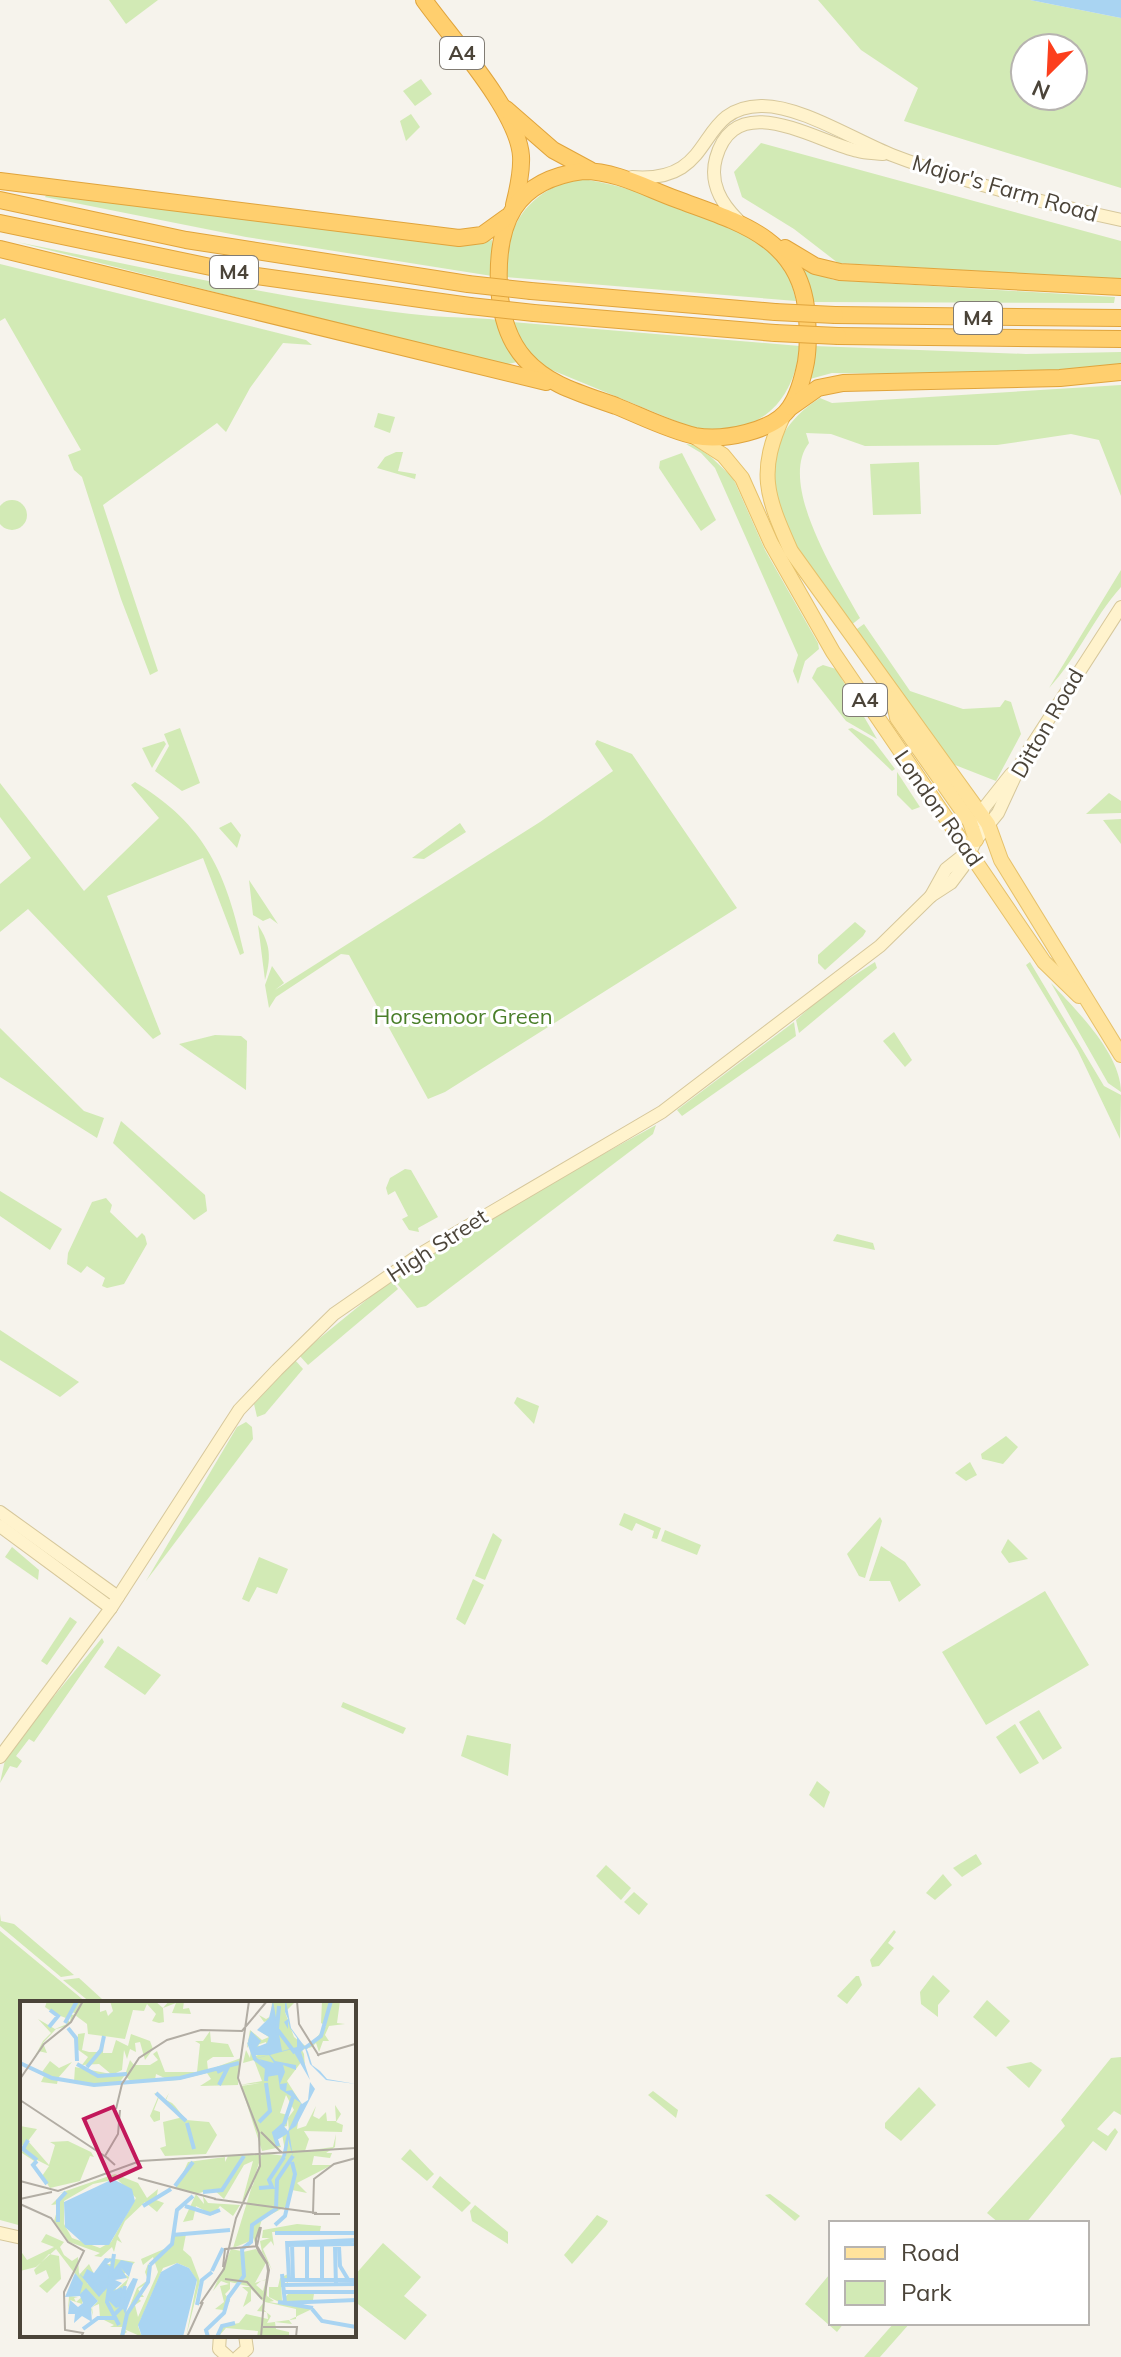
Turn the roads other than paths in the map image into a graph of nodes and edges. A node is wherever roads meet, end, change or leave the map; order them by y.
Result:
1 (424, 0) edge
2 (502, 105) junction
3 (889, 154) junction
4 (595, 171) junction
5 (617, 176) junction
6 (0, 181) edge
7 (0, 200) edge
8 (510, 212) junction
9 (1121, 220) edge
10 (0, 223) edge
11 (743, 225) junction
12 (774, 242) junction
13 (0, 249) edge
14 (1121, 287) edge
15 (1121, 318) edge
16 (1121, 339) edge
17 (1121, 372) edge
18 (555, 384) junction
19 (787, 411) junction
20 (693, 436) junction
21 (1121, 607) edge
22 (893, 694) junction
23 (985, 820) junction
24 (973, 845) junction
25 (1096, 1013) junction
26 (1121, 1055) edge
27 (0, 1512) edge
28 (0, 1526) edge
29 (115, 1602) junction
30 (0, 1757) edge
31 (0, 2233) edge
32 (20, 2238) edge
33 (220, 2337) edge
34 (242, 2353) edge
35 (228, 2357) edge
36 (261, 2357) edge

1 - 2 highway, A4
2 - 4 highway, A4
2 - 8 highway, A4
3 - 5 main road, Major's Farm Road
3 - 9 main road, Major's Farm Road
3 - 11 main road, Major's Farm Road
4 - 5 highway
4 - 8 highway
5 - 11 highway
6 - 8 highway
7 - 15 highway, M4, bridge
8 - 18 highway
10 - 16 highway, M4, bridge
11 - 12 highway
12 - 14 highway, M4
12 - 19 highway
13 - 18 highway, M4
17 - 19 highway
18 - 20 highway
19 - 20 highway
19 - 22 main road, London Road / A4
20 - 24 main road, London Road / A4
21 - 23 main road, Ditton Road
22 - 23 main road, London Road
22 - 24 main road, London Road / A4
23 - 24 main road, High Street
23 - 25 main road, London Road / A4
24 - 25 main road, London Road / A4
24 - 29 main road, High Street
25 - 26 main road, London Road / A4
27 - 29 main road
28 - 29 main road
29 - 30 main road, High Street
31 - 32 main road
33 - 35 main road
34 - 36 main road

